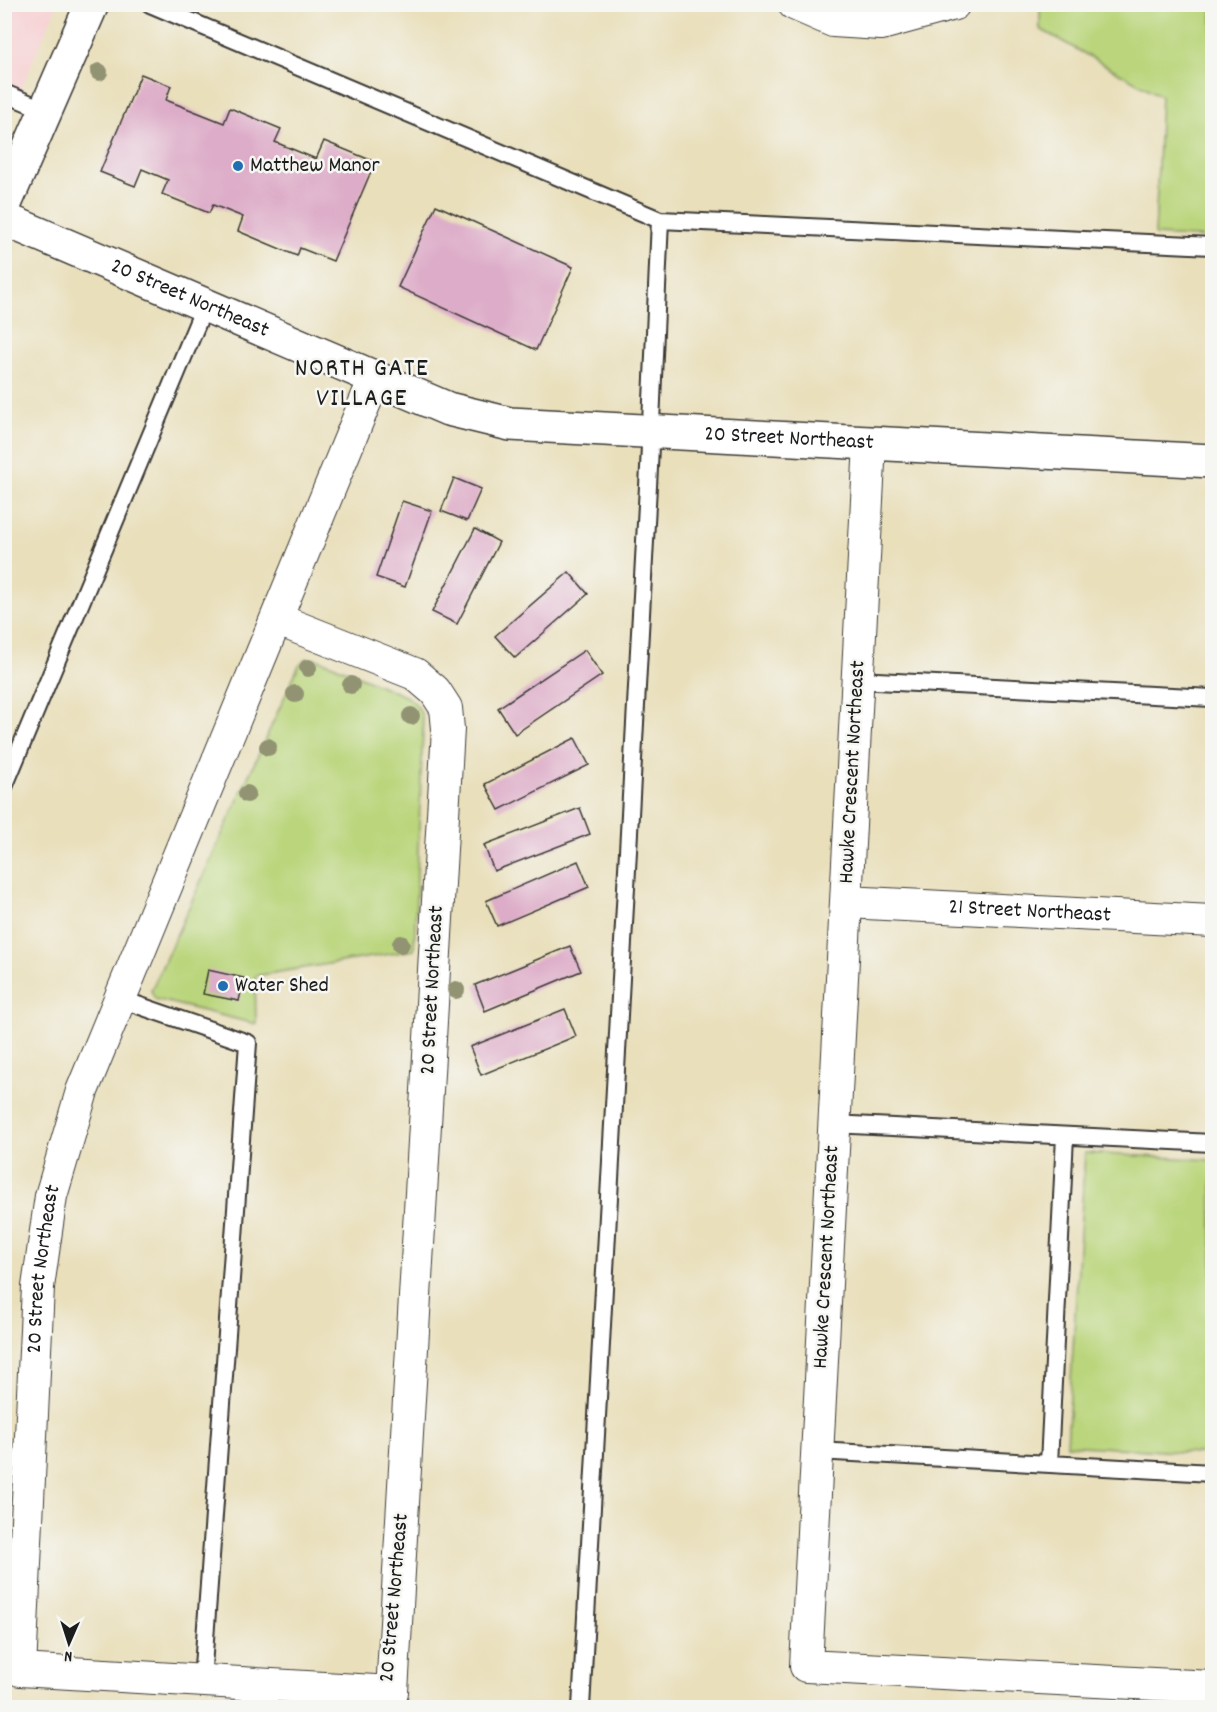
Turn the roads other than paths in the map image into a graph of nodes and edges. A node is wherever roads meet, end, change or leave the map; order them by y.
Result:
1 (92, 4) edge
2 (150, 4) edge
3 (794, 4) edge
4 (954, 4) edge
5 (4, 93) edge
6 (45, 110) junction
7 (4, 206) edge
8 (4, 219) edge
9 (660, 220) junction
10 (1212, 246) edge
11 (205, 305) junction
12 (375, 378) junction
13 (651, 431) junction
14 (870, 443) junction
15 (1212, 461) edge
16 (276, 619) junction
17 (857, 680) junction
18 (1212, 698) edge
19 (4, 787) edge
20 (847, 902) junction
21 (1212, 921) edge
22 (120, 999) junction
23 (833, 1124) junction
24 (1065, 1136) junction
25 (1212, 1143) edge
26 (817, 1452) junction
27 (1049, 1464) junction
28 (1212, 1473) edge
29 (202, 1681) junction
30 (1212, 1687) edge
31 (581, 1707) edge

1 - 6 street
2 - 9 lane
3 - 4 street
5 - 6 lane
6 - 7 street
8 - 11 street, 20 Street Northeast
9 - 10 lane
9 - 13 lane
11 - 12 street, 20 Street Northeast
11 - 19 lane
12 - 13 street, 20 Street Northeast
12 - 16 street, 20 Street Northeast
13 - 14 street, 20 Street Northeast
13 - 31 lane
14 - 15 street, 20 Street Northeast
14 - 17 street, Hawke Crescent Northeast
16 - 22 street, 20 Street Northeast
16 - 29 street, 20 Street Northeast
17 - 18 lane
17 - 20 street, Hawke Crescent Northeast
20 - 21 street, 21 Street Northeast
20 - 23 street, Hawke Crescent Northeast
22 - 29 lane
22 - 29 street, 20 Street Northeast
23 - 24 lane
23 - 26 street, Hawke Crescent Northeast
24 - 25 lane
24 - 27 lane
26 - 27 lane
26 - 30 street, Hawke Crescent Northeast
27 - 28 lane

